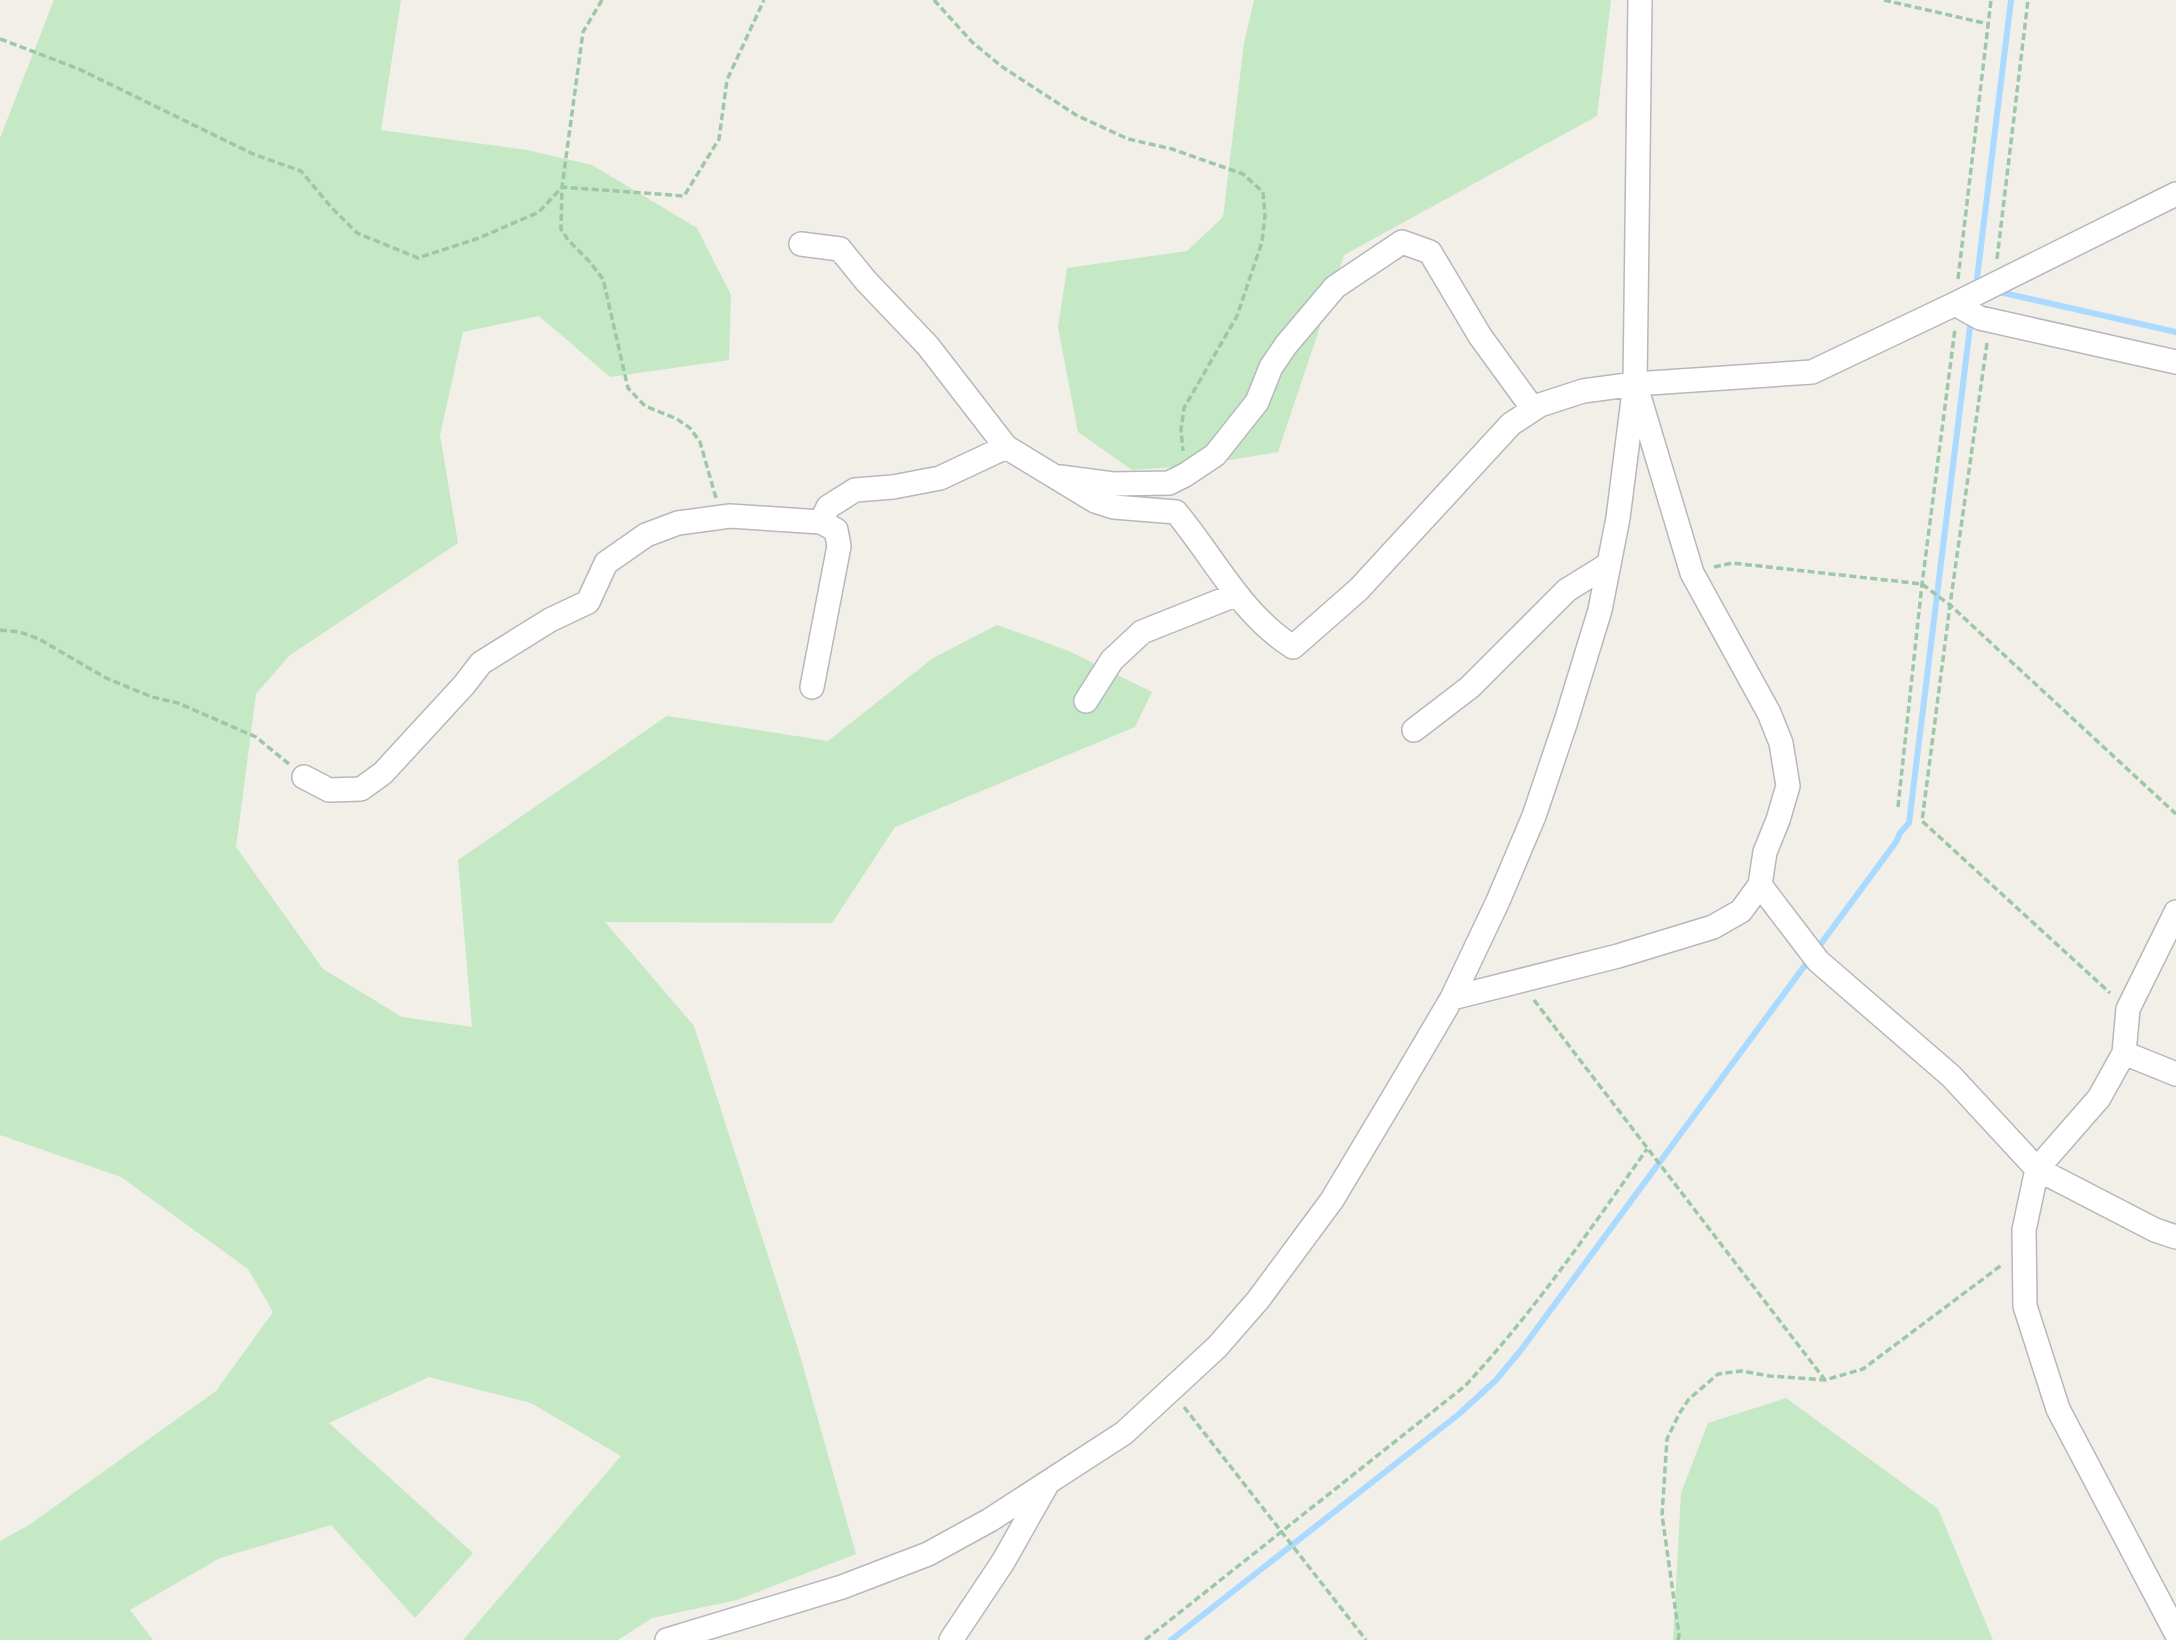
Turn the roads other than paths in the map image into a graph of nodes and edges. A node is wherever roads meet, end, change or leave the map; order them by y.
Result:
1 (1640, 0) edge
2 (2176, 194) edge
3 (801, 244) dead end
4 (1955, 304) junction
5 (2176, 362) edge
6 (1635, 384) junction
7 (1533, 409) junction
8 (1006, 447) junction
9 (1054, 476) junction
10 (821, 522) junction
11 (1609, 564) junction
12 (1236, 595) junction
13 (811, 687) dead end
14 (1086, 701) dead end
15 (1414, 730) dead end
16 (304, 776) road end
17 (1760, 885) junction
18 (2176, 912) edge
19 (1452, 998) junction
20 (2124, 1053) junction
21 (2176, 1074) edge
22 (2037, 1169) junction
23 (2176, 1237) edge
24 (1047, 1483) junction
25 (2176, 1633) edge
26 (667, 1640) edge
27 (950, 1640) edge

1 - 6 street
2 - 4 street
3 - 8 street
4 - 5 street
4 - 6 street
6 - 7 street
6 - 11 street
6 - 17 street
7 - 9 street
7 - 12 street
8 - 9 street
8 - 10 street
9 - 12 street
10 - 13 street
10 - 16 street
11 - 15 street
11 - 19 street
12 - 14 street
17 - 19 street
17 - 22 street
18 - 20 street
19 - 24 street
20 - 21 street
20 - 22 street
22 - 23 street
22 - 25 street
24 - 26 street
24 - 27 street

